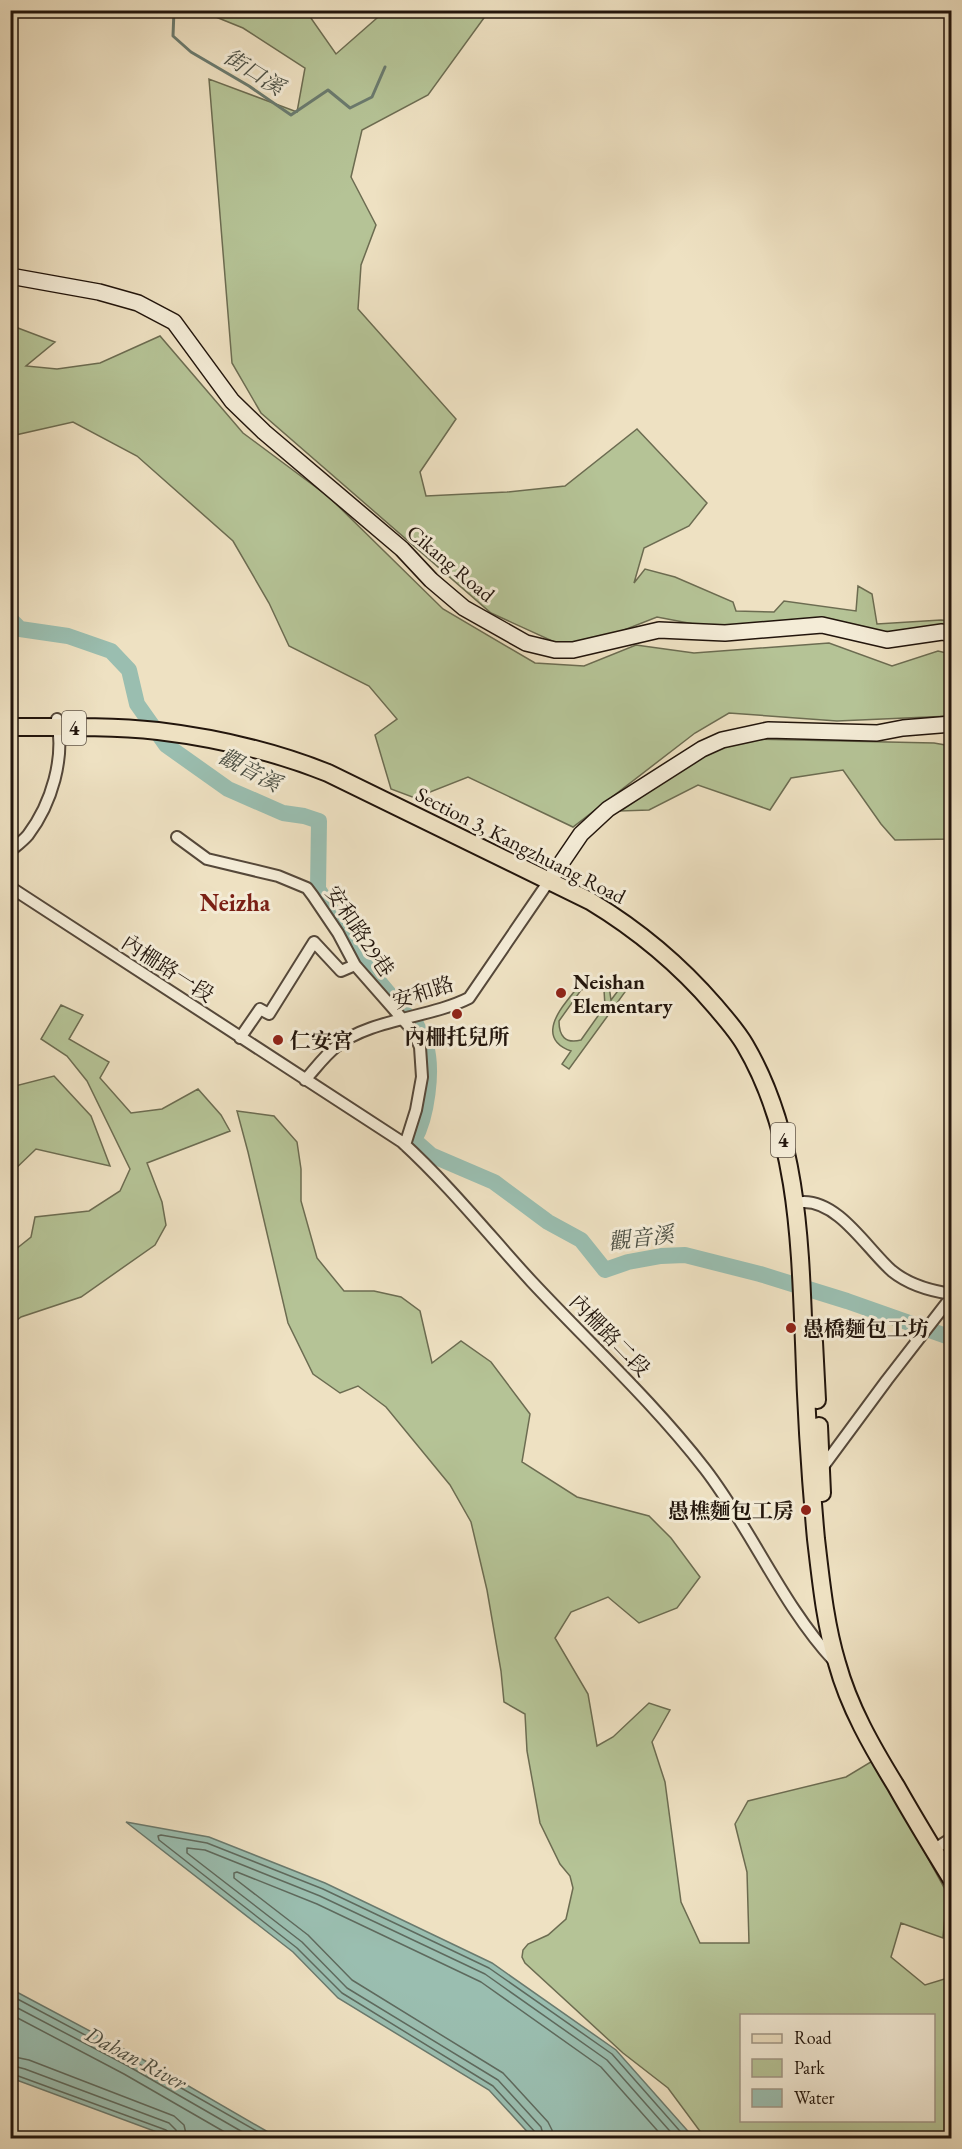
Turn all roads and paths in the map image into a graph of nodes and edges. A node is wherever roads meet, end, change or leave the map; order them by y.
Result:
1 (10, 276) edge
2 (951, 634) edge
3 (10, 719) edge
4 (58, 723) junction
5 (951, 724) edge
6 (10, 727) edge
7 (177, 837) dead end
8 (10, 851) edge
9 (552, 877) junction
10 (10, 887) edge
11 (355, 965) junction
12 (403, 1020) junction
13 (240, 1038) junction
14 (305, 1080) junction
15 (405, 1144) junction
16 (803, 1202) junction
17 (951, 1295) edge
18 (822, 1468) junction
19 (837, 1664) junction
20 (946, 1842) edge
21 (951, 1863) edge
22 (951, 1880) edge

1 - 2 street, Cikang Road
3 - 4 main road, Section 3, Kangzhuang Road / 4
4 - 6 main road, Section 3, Kangzhuang Road / 4
4 - 8 street
4 - 9 main road, Section 3, Kangzhuang Road / 4
5 - 9 street
7 - 11 street, 安和路29巷
9 - 12 street, 安和路
9 - 16 main road, Section 3, Kangzhuang Road / 4
9 - 19 main road, Section 3, Kangzhuang Road / 4
10 - 13 street, 內柵路一段
11 - 12 street, 安和路29巷
11 - 13 street
12 - 14 street, 安和路
12 - 15 street, 安和路29巷
13 - 14 street, 內柵路一段
14 - 15 street, 內柵路二段
15 - 19 street, 內柵路二段
16 - 17 street
16 - 18 main road, Section 3, Kangzhuang Road / 4
17 - 18 street
18 - 20 main road, Section 3, Kangzhuang Road / 4
19 - 22 main road, Section 3, Kangzhuang Road / 4
20 - 21 main road, Section 3, Kangzhuang Road / 4

